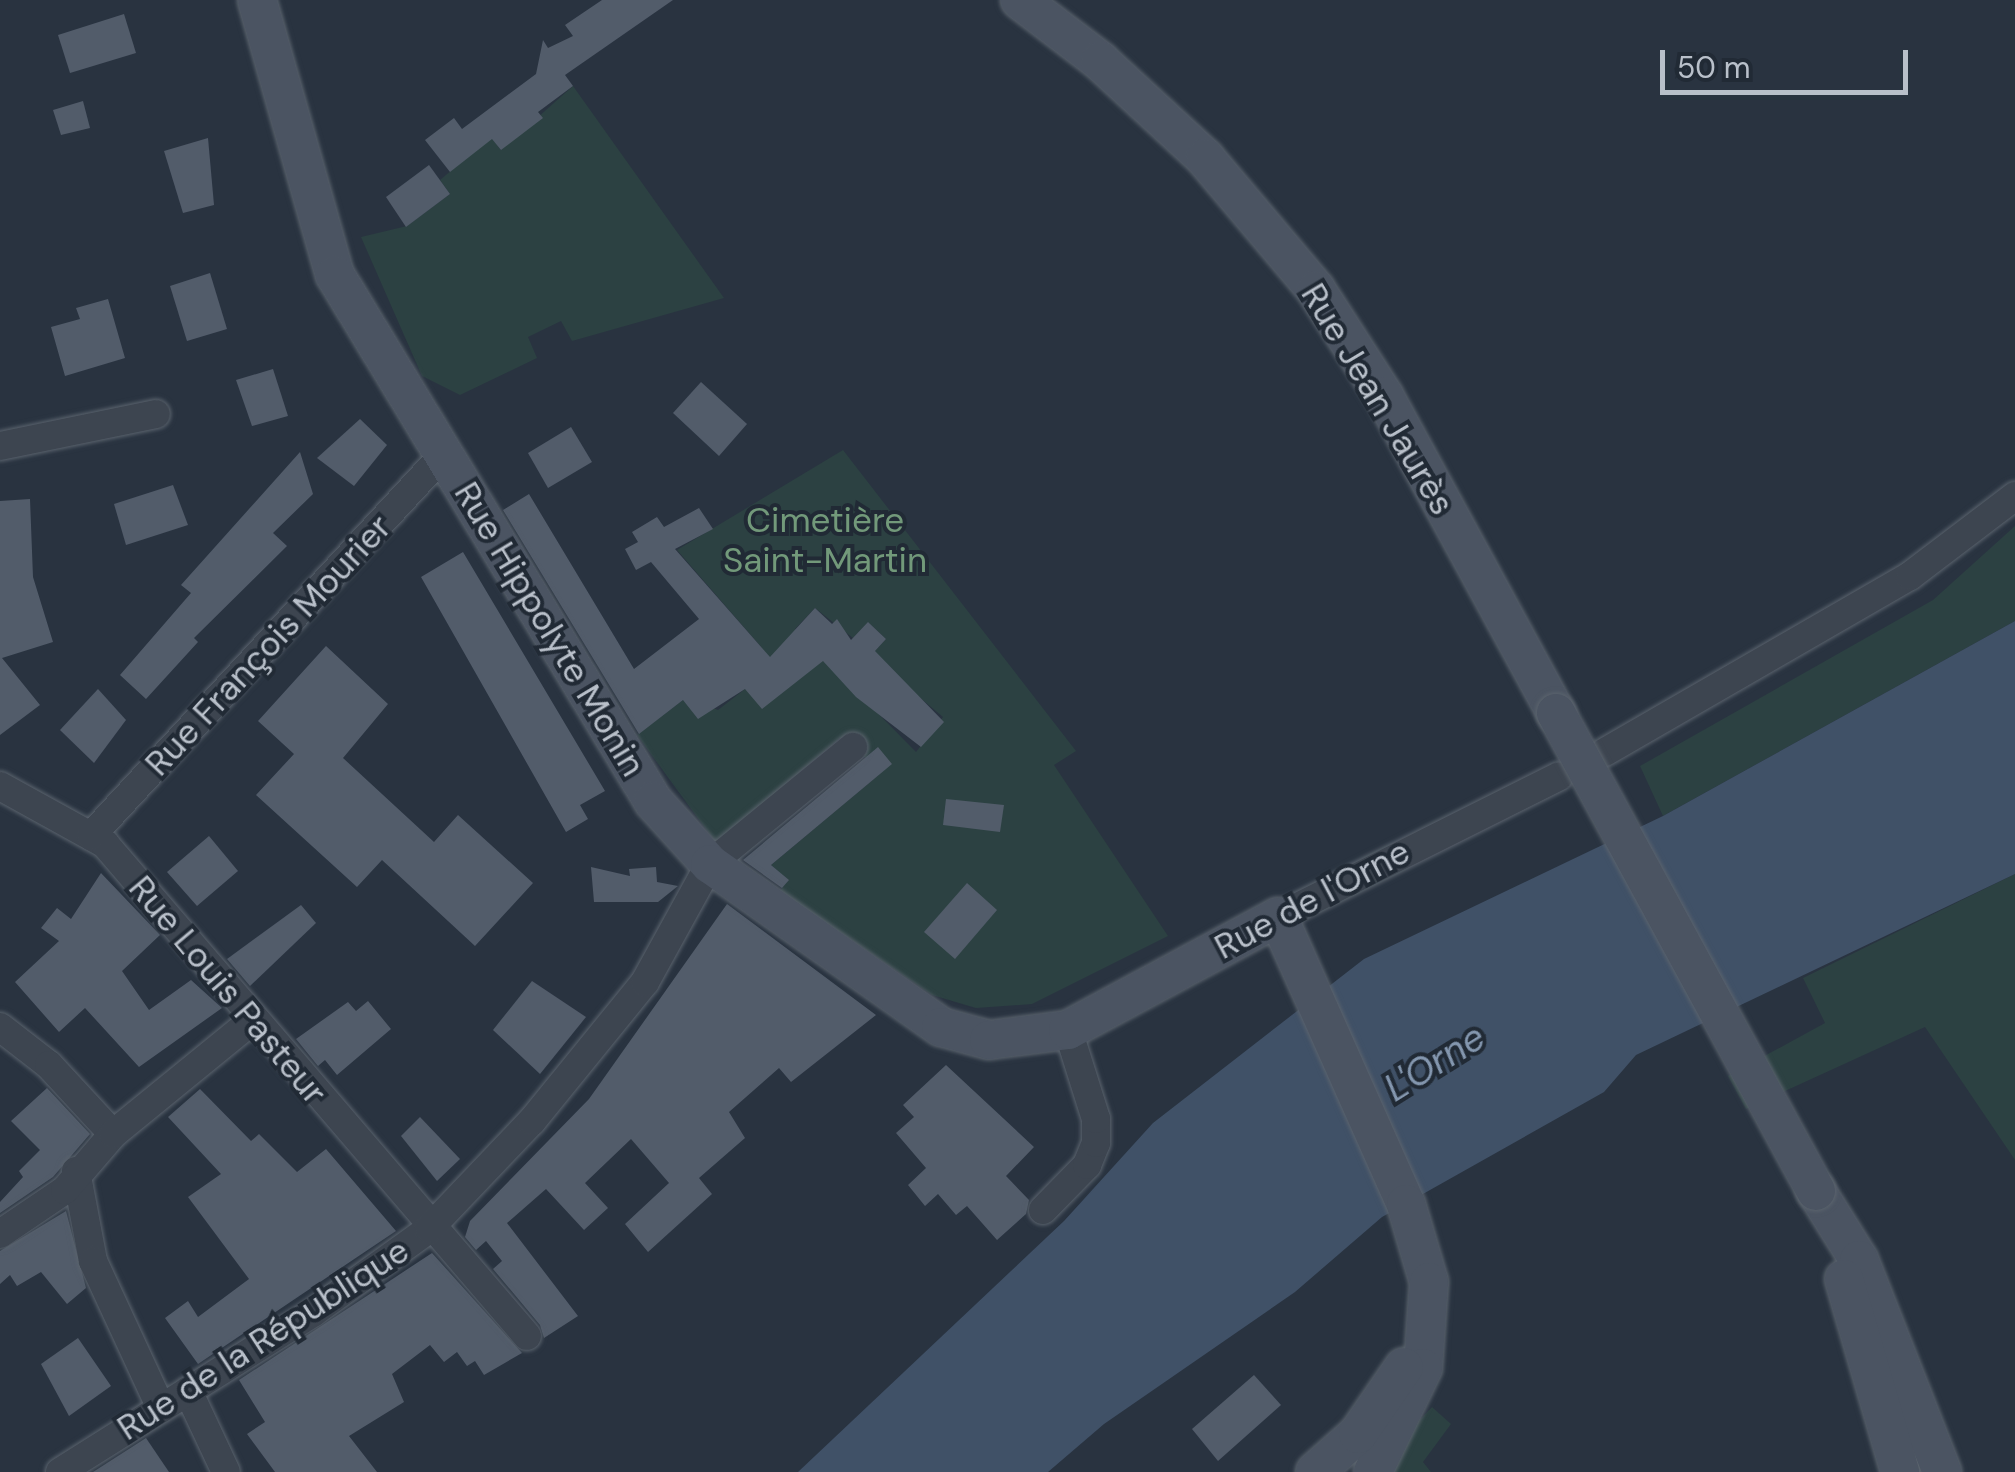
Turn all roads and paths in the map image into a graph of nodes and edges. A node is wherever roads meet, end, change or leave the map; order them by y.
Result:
1 (257, 0) edge
2 (1020, 0) edge
3 (156, 414) dead end
4 (0, 446) edge
5 (444, 453) junction
6 (2015, 496) edge
7 (853, 747) dead end
8 (1605, 752) dead end
9 (1559, 776) dead end
10 (0, 786) edge
11 (91, 836) junction
12 (710, 864) junction
13 (1278, 917) junction
14 (253, 1020) junction
15 (0, 1027) edge
16 (1068, 1030) junction
17 (113, 1134) junction
18 (76, 1170) junction
19 (1816, 1191) junction
20 (1043, 1210) dead end
21 (428, 1229) junction
22 (0, 1234) edge
23 (1430, 1328) junction
24 (527, 1336) dead end
25 (188, 1391) junction
26 (161, 1408) junction
27 (60, 1472) edge
28 (226, 1472) edge
29 (1315, 1472) edge
30 (1373, 1472) edge
31 (1900, 1472) edge
32 (1942, 1472) edge

1 - 5 street, Rue Hippolyte Monin
2 - 19 street, Rue Jean Jaurès, bridge
3 - 4 street
5 - 11 street, Rue François Mourier
5 - 12 street, Rue Hippolyte Monin
6 - 8 street
7 - 12 street
9 - 13 street, Rue de l'Orne
10 - 11 street, Rue Louis Pasteur
11 - 14 street, Rue Louis Pasteur
12 - 16 street, Rue Hippolyte Monin
12 - 21 street, Rue de la République
13 - 16 street, Rue de l'Orne
13 - 23 street
14 - 17 street
14 - 21 street, Rue Louis Pasteur
15 - 17 street
16 - 20 street
17 - 18 street
18 - 22 street
18 - 26 street
19 - 31 street
19 - 32 street
21 - 24 street, Rue Louis Pasteur
21 - 25 street, Rue de la République
23 - 29 street
23 - 30 street
25 - 26 street, Rue de la République
25 - 28 street
26 - 27 street, Rue de la République

